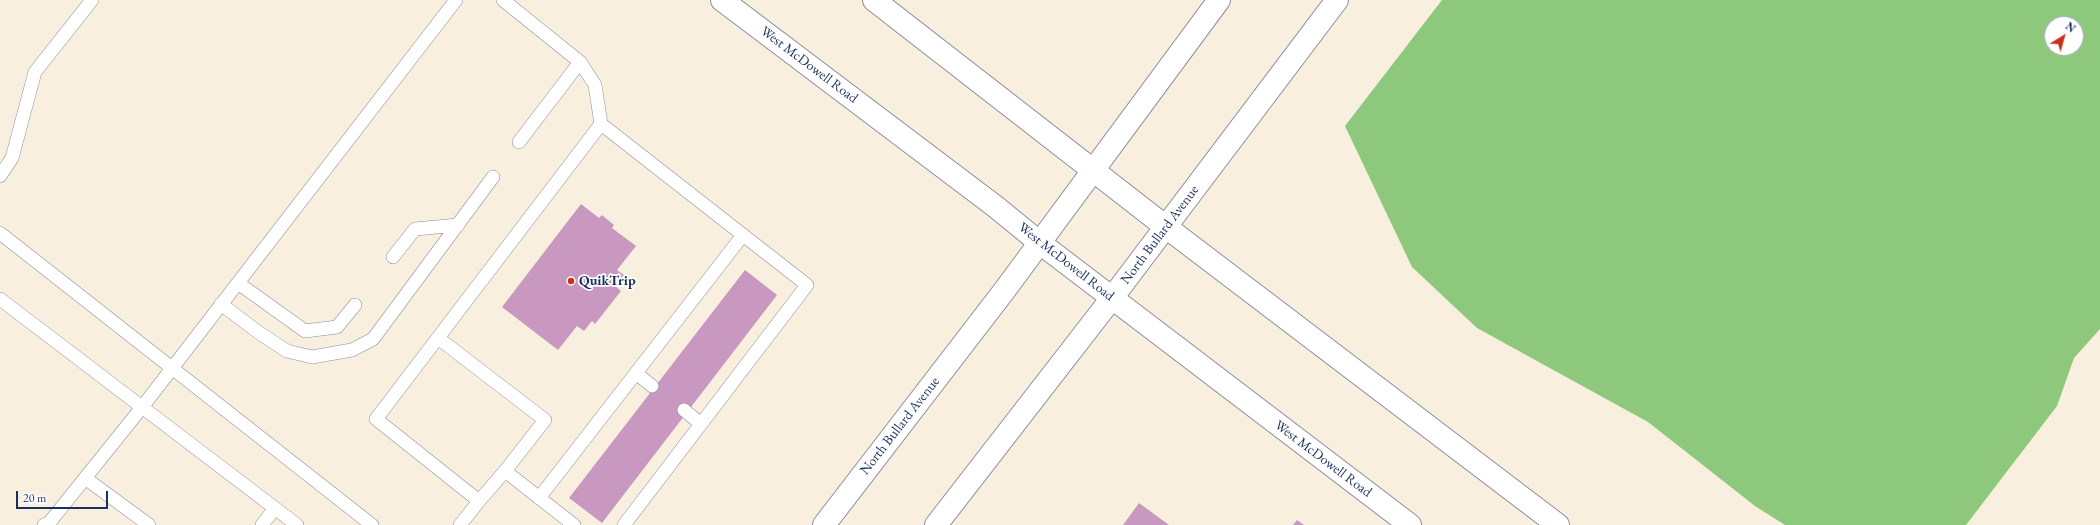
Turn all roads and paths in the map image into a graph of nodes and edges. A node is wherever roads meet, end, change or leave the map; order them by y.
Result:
1 (92, 0) edge
2 (456, 0) edge
3 (503, 0) edge
4 (722, 0) edge
5 (874, 0) edge
6 (1219, 0) edge
7 (1337, 0) edge
8 (580, 62) junction
9 (601, 124) junction
10 (519, 142) dead end
11 (1092, 170) junction
12 (0, 176) edge
13 (493, 177) dead end
14 (458, 225) junction
15 (1166, 227) junction
16 (0, 233) edge
17 (743, 235) junction
18 (1040, 243) junction
19 (393, 257) dead end
20 (238, 282) junction
21 (1112, 298) junction
22 (0, 299) edge
23 (221, 304) junction
24 (355, 305) dead end
25 (438, 338) junction
26 (173, 368) junction
27 (636, 373) junction
28 (652, 386) dead end
29 (143, 406) junction
30 (684, 410) dead end
31 (701, 424) junction
32 (505, 471) junction
33 (85, 478) junction
34 (539, 498) junction
35 (479, 502) junction
36 (275, 508) junction
37 (44, 525) edge
38 (149, 525) edge
39 (262, 525) edge
40 (297, 525) edge
41 (372, 525) edge
42 (460, 525) edge
43 (574, 525) edge
44 (624, 525) edge
45 (824, 525) edge
46 (936, 525) edge
47 (1410, 525) edge
48 (1558, 525) edge

1 - 12 lane
2 - 20 lane
3 - 8 lane
4 - 18 main road, West McDowell Road
5 - 11 main road
6 - 11 main road, North Bullard Avenue
7 - 15 main road, North Bullard Avenue
8 - 9 lane
8 - 10 lane
9 - 17 lane
9 - 25 lane
11 - 15 main road
11 - 18 main road, North Bullard Avenue
13 - 14 lane
14 - 19 lane
14 - 23 lane
15 - 21 main road, North Bullard Avenue
15 - 48 main road
16 - 26 lane
17 - 27 lane
17 - 31 lane
18 - 21 main road, West McDowell Road
18 - 45 main road, North Bullard Avenue
20 - 23 lane
20 - 24 lane
21 - 46 main road, North Bullard Avenue
21 - 47 main road, West McDowell Road
22 - 29 lane
23 - 26 lane
25 - 32 lane
25 - 35 lane
26 - 29 lane
26 - 41 lane
27 - 28 lane
27 - 34 lane
29 - 33 lane
29 - 36 lane
30 - 31 lane
31 - 44 lane
32 - 34 lane
32 - 35 lane
33 - 37 lane
33 - 38 lane
34 - 43 lane
35 - 42 lane
36 - 39 lane
36 - 40 lane

